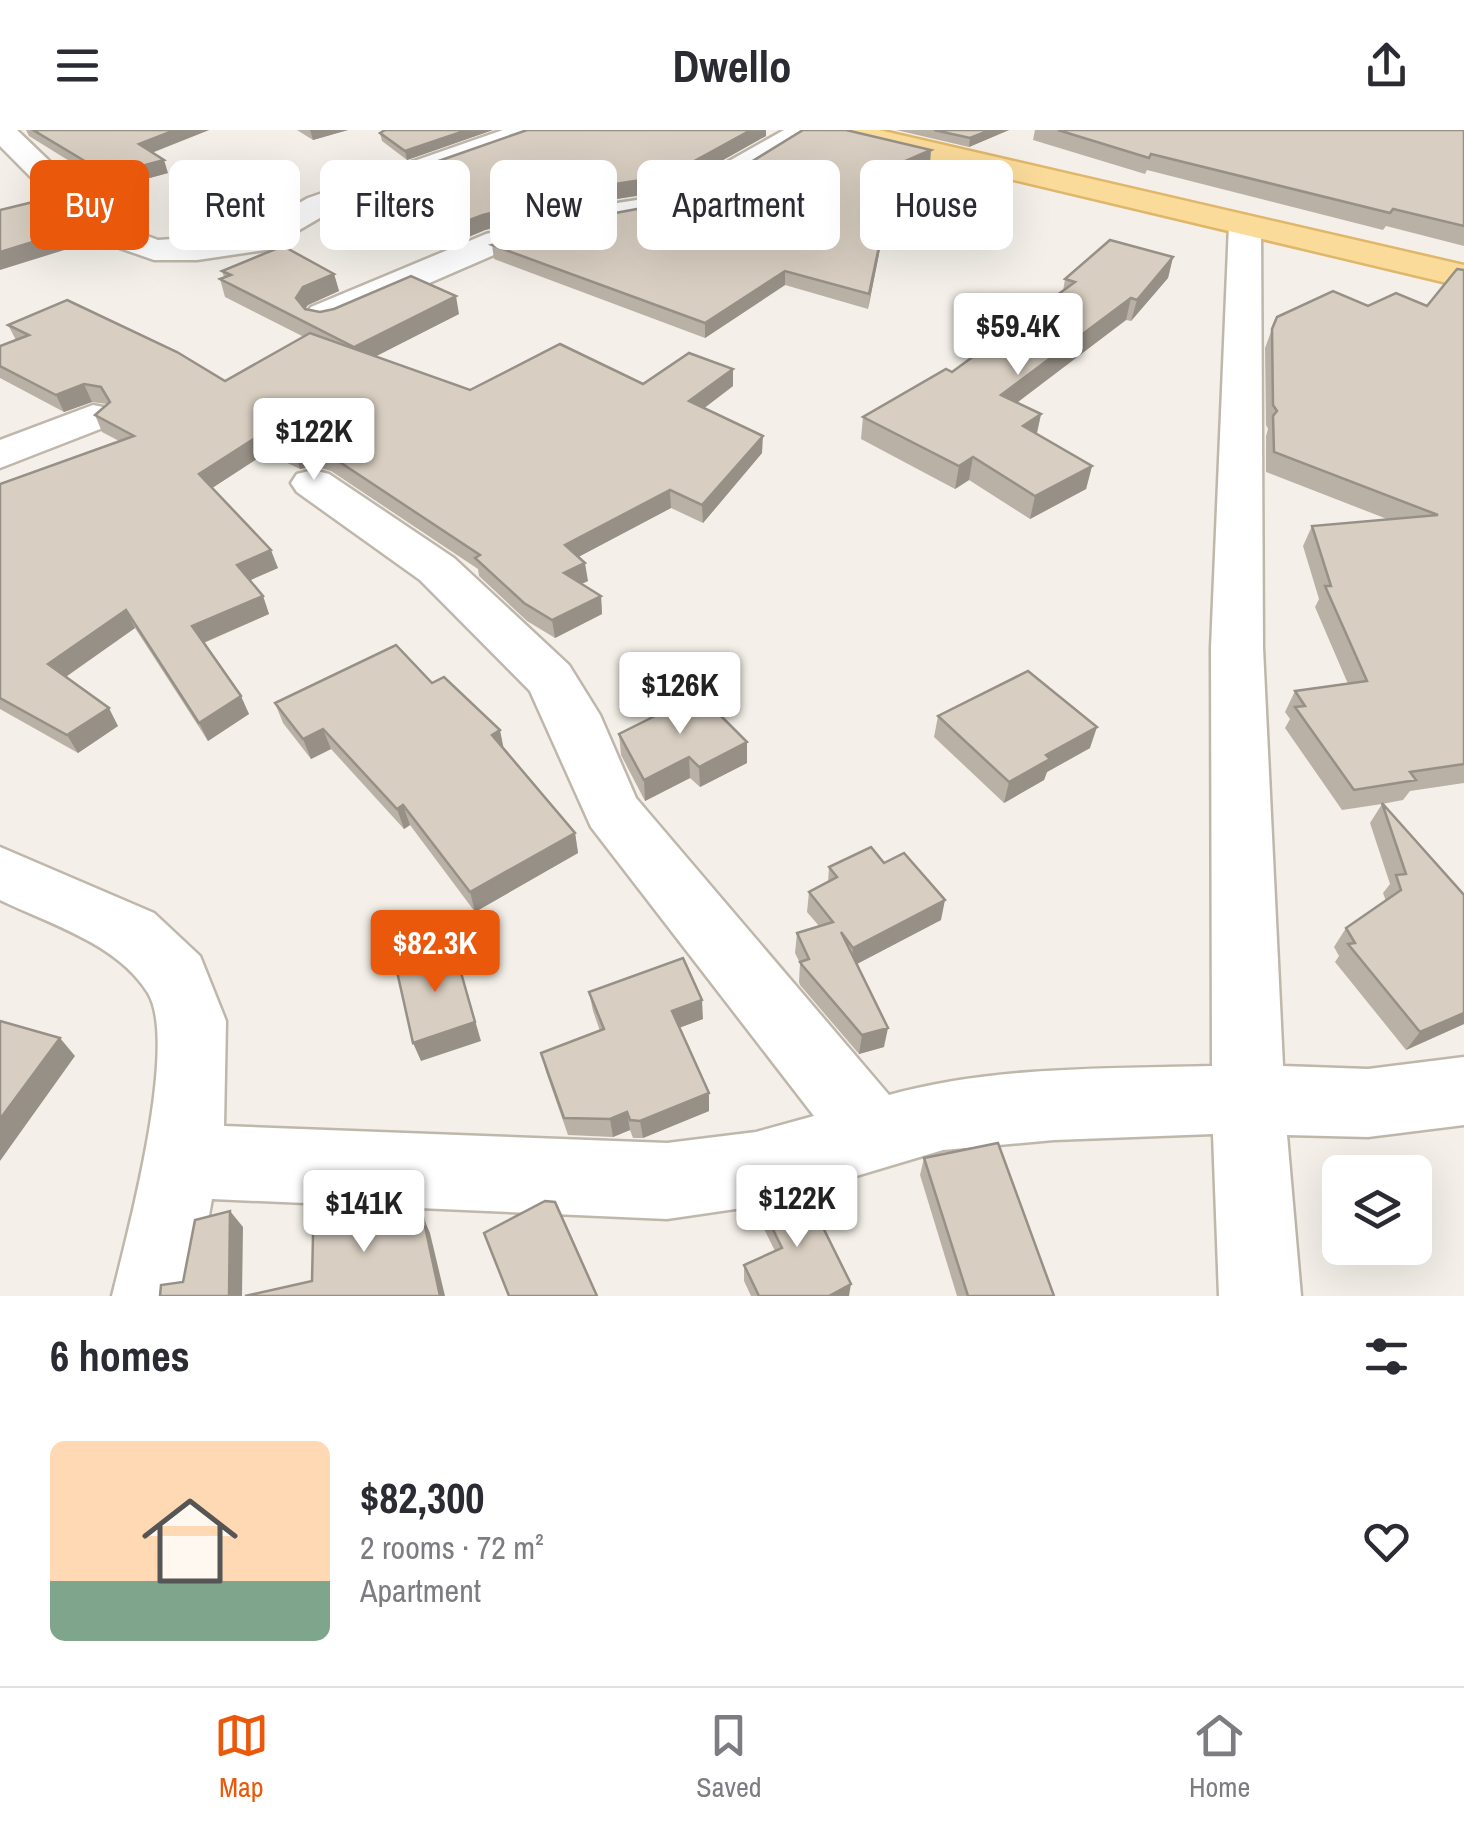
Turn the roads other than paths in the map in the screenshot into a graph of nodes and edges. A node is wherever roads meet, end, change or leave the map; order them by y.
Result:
1 (0, 130) edge
2 (531, 130) edge
3 (804, 130) edge
4 (842, 130) edge
5 (1246, 225) junction
6 (1464, 276) edge
7 (324, 315) edge
8 (94, 417) edge
9 (0, 455) edge
10 (313, 484) dead end
11 (0, 872) edge
12 (1464, 1091) edge
13 (1248, 1099) junction
14 (875, 1135) junction
15 (182, 1161) junction
16 (147, 1291) edge
17 (1260, 1296) edge

1 - 2 street
3 - 7 street
4 - 5 main road
5 - 6 main road
5 - 13 street
8 - 9 street
10 - 14 street
11 - 15 street
12 - 13 street
13 - 14 street
13 - 17 street
14 - 15 street
15 - 16 street

